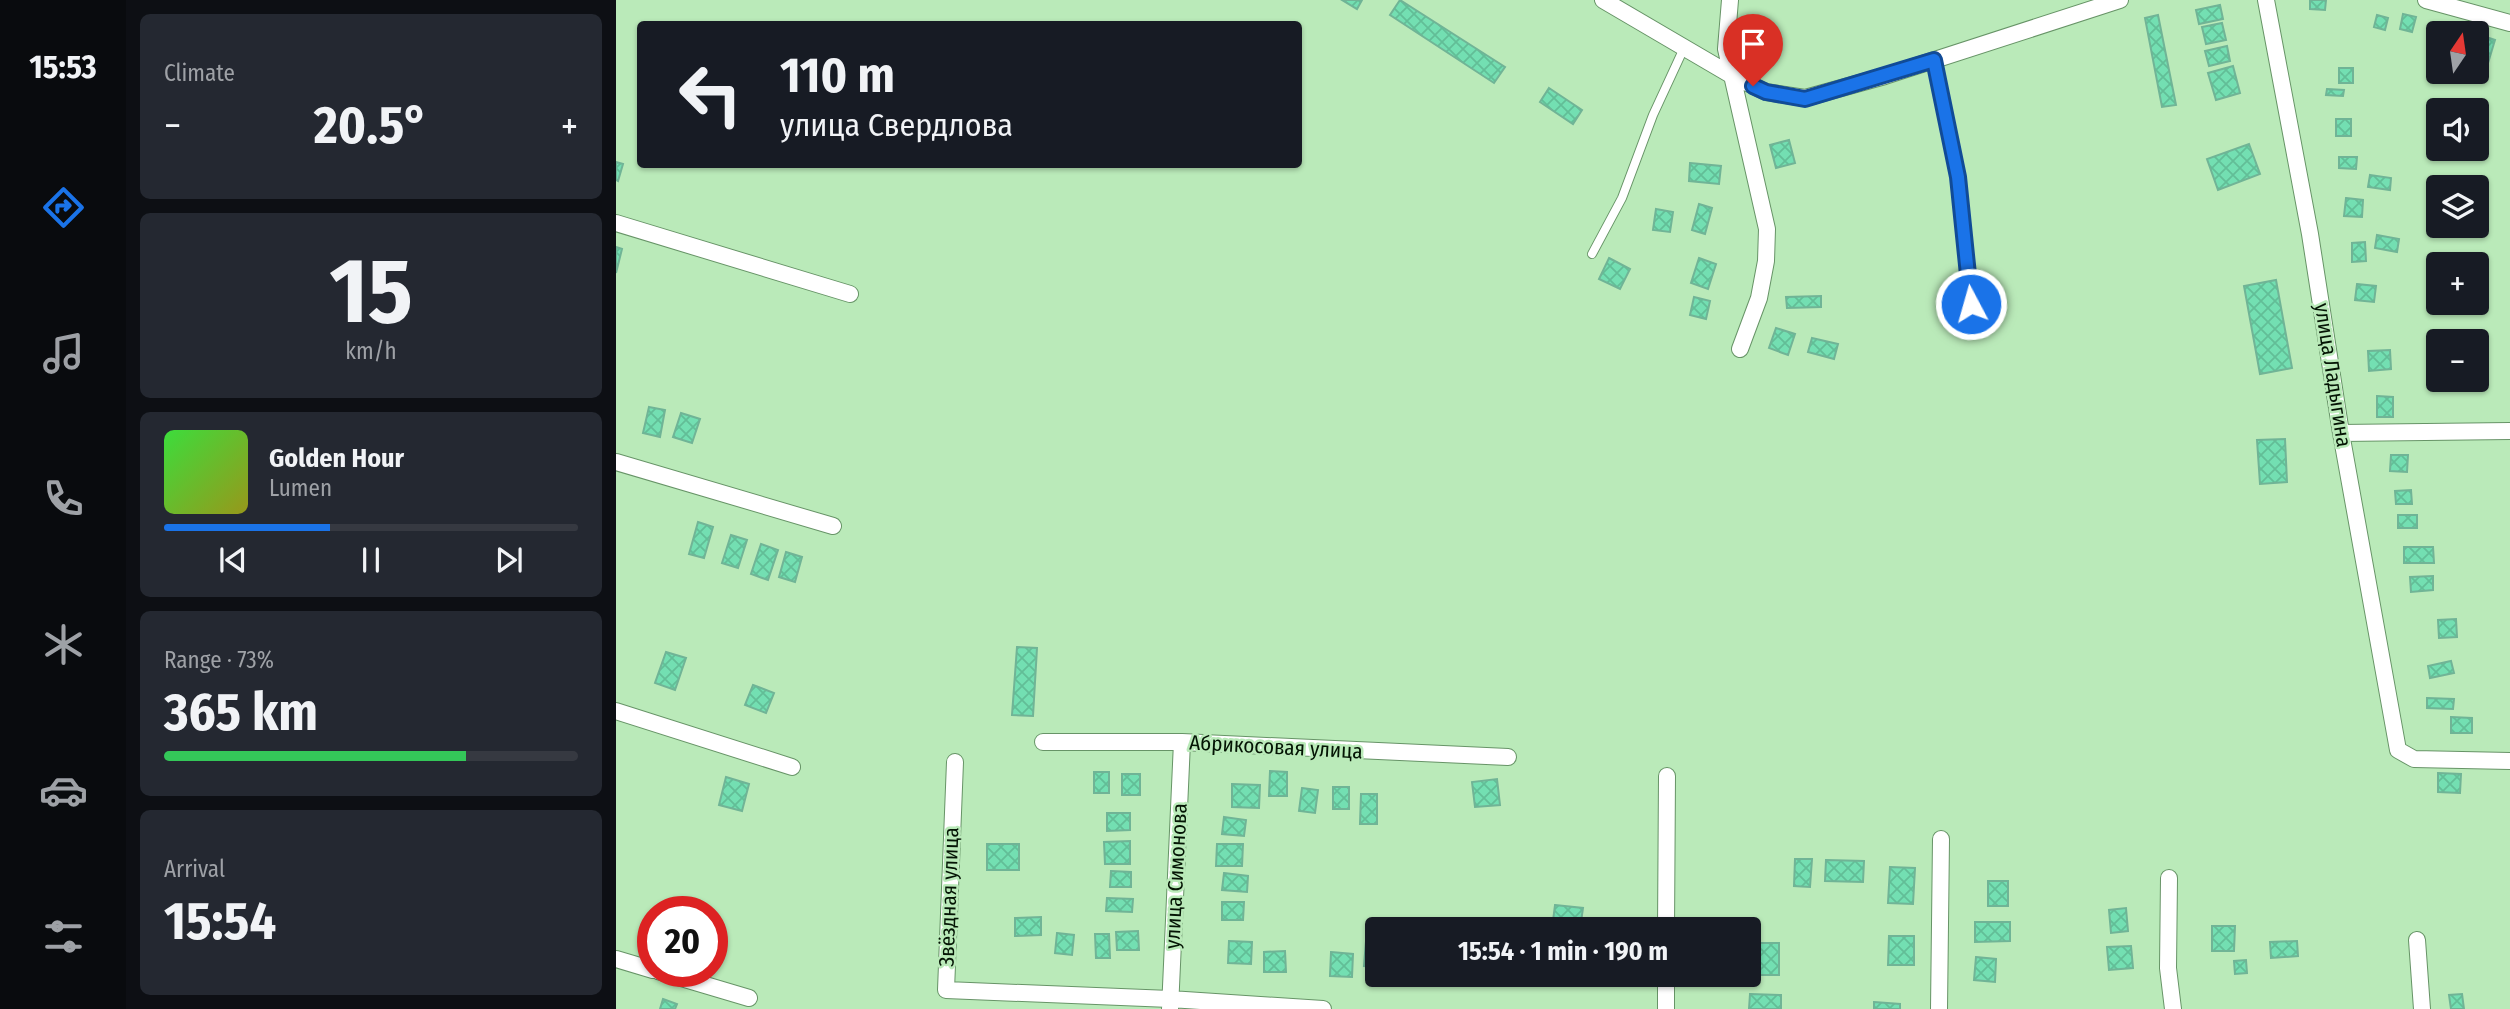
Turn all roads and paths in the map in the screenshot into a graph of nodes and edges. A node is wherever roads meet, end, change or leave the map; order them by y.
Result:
1 (1603, 0) edge
2 (1730, 0) edge
3 (2120, 0) edge
4 (2266, 0) edge
5 (2426, 0) edge
6 (2480, 7) edge
7 (2510, 23) edge
8 (1684, 48) junction
9 (1934, 60) junction
10 (1731, 75) junction
11 (616, 223) edge
12 (1592, 254) dead end
13 (850, 295) dead end
14 (1973, 330) dead end
15 (1740, 349) dead end
16 (2510, 431) edge
17 (2341, 433) junction
18 (616, 462) edge
19 (833, 526) dead end
20 (616, 711) edge
21 (1043, 742) dead end
22 (1182, 742) junction
23 (1508, 757) dead end
24 (2510, 761) edge
25 (955, 762) dead end
26 (792, 767) dead end
27 (1667, 776) dead end
28 (1941, 839) dead end
29 (2169, 878) dead end
30 (1666, 917) edge
31 (2417, 940) dead end
32 (616, 959) edge
33 (637, 965) edge
34 (712, 987) edge
35 (1666, 987) edge
36 (749, 998) dead end
37 (1170, 1004) edge
38 (1323, 1009) edge
39 (1666, 1009) edge
40 (1939, 1009) edge
41 (2173, 1009) edge
42 (2422, 1009) edge

1 - 8 street
2 - 10 street
3 - 9 street
4 - 17 street, улица Ладыгина
5 - 6 street
6 - 7 street
8 - 10 street
8 - 12 lane
9 - 10 street
9 - 14 lane
10 - 15 street
11 - 13 street
16 - 17 street
17 - 24 street, улица Ладыгина
18 - 19 street
20 - 26 street
21 - 22 street, Абрикосовая улица
22 - 23 street, Абрикосовая улица
22 - 37 street, улица Симонова
25 - 37 street, Звёздная улица
27 - 30 street
28 - 40 street
29 - 41 street
31 - 42 street
32 - 33 street
34 - 36 street
35 - 39 street
37 - 38 street, Звёздная улица

